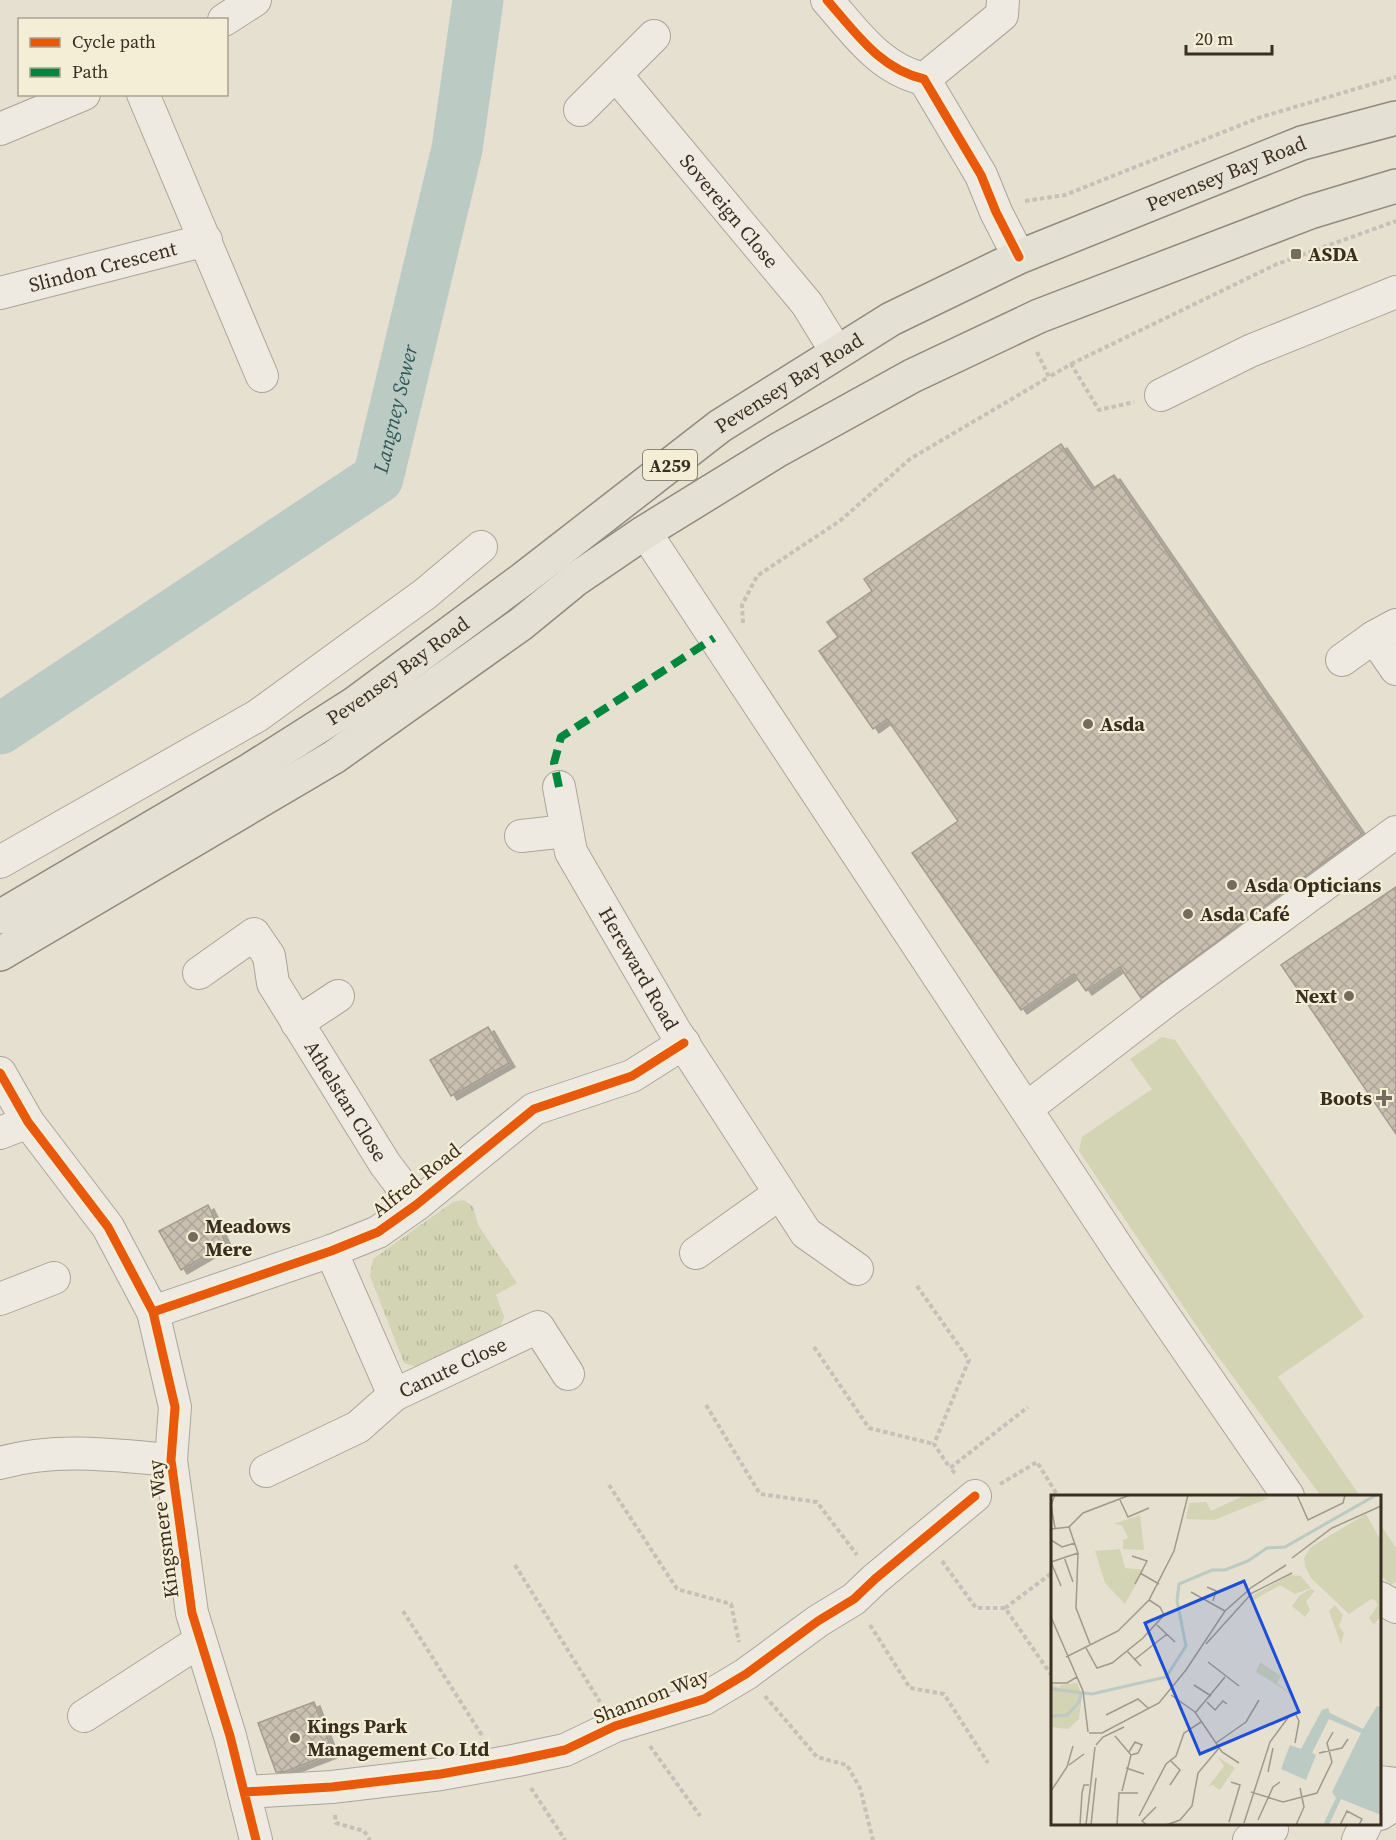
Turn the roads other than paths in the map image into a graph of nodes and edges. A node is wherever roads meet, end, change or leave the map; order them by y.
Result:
1 (255, 0) edge
2 (827, 0) edge
3 (1003, 0) edge
4 (227, 18) edge
5 (654, 36) dead end
6 (616, 75) junction
7 (924, 79) junction
8 (79, 96) edge
9 (144, 96) edge
10 (580, 110) dead end
11 (1396, 118) edge
12 (0, 129) edge
13 (1396, 186) edge
14 (206, 240) junction
15 (1019, 257) junction
16 (0, 292) edge
17 (1396, 292) edge
18 (836, 351) junction
19 (262, 376) dead end
20 (1161, 395) road end
21 (645, 532) junction
22 (481, 548) dead end
23 (425, 594) junction
24 (455, 629) junction
25 (1385, 631) edge
26 (1342, 660) dead end
27 (1396, 669) edge
28 (559, 787) dead end
29 (567, 831) junction
30 (1396, 832) edge
31 (521, 836) dead end
32 (7, 859) edge
33 (35, 896) junction
34 (0, 917) edge
35 (0, 954) edge
36 (199, 973) dead end
37 (338, 996) dead end
38 (297, 1023) junction
39 (684, 1043) junction
40 (0, 1073) edge
41 (1027, 1108) junction
42 (14, 1127) edge
43 (779, 1194) junction
44 (416, 1205) junction
45 (331, 1251) junction
46 (696, 1253) dead end
47 (857, 1269) dead end
48 (54, 1278) dead end
49 (0, 1299) edge
50 (153, 1312) junction
51 (568, 1374) dead end
52 (394, 1395) junction
53 (171, 1460) junction
54 (0, 1463) edge
55 (266, 1471) dead end
56 (1287, 1495) edge
57 (975, 1496) road end
58 (1381, 1599) edge
59 (1396, 1607) edge
60 (201, 1641) junction
61 (84, 1716) dead end
62 (1381, 1782) edge
63 (1396, 1784) edge
64 (244, 1792) junction
65 (1396, 1804) edge
66 (1381, 1813) edge
67 (1366, 1825) edge
68 (256, 1840) edge
69 (1358, 1840) edge

1 - 4 street
2 - 7 street
3 - 7 street
5 - 6 street
6 - 10 street
6 - 18 street, Sovereign Close
7 - 15 street
8 - 12 street
9 - 14 street, Slindon Crescent
11 - 15 main road, Pevensey Bay Road / A259
13 - 21 main road, Pevensey Bay Road / A259
14 - 16 street, Slindon Crescent
14 - 19 street, Slindon Crescent
15 - 18 main road, Pevensey Bay Road / A259
17 - 20 street
18 - 24 main road, Pevensey Bay Road / A259
21 - 35 main road, Pevensey Bay Road / A259
21 - 41 street
22 - 23 street
23 - 24 street
23 - 32 street
24 - 33 main road, Pevensey Bay Road / A259
25 - 26 street
25 - 27 street
28 - 29 street, Hereward Road
29 - 31 street
29 - 39 street, Hereward Road
30 - 41 street
32 - 33 street
33 - 34 main road, Pevensey Bay Road / A259
36 - 38 street, Athelstan Close
37 - 38 street, Athelstan Close
38 - 44 street, Athelstan Close
39 - 43 street, Hereward Road
39 - 44 street, Alfred Road
40 - 42 street, Kingsmere Way
41 - 56 street
42 - 50 street, Kingsmere Way
43 - 46 street
43 - 47 street, Hereward Road
44 - 45 street, Alfred Road
45 - 50 street, Alfred Road
45 - 52 street, Canute Close
48 - 49 street
50 - 53 street, Kingsmere Way
51 - 52 street, Canute Close
52 - 55 street
53 - 54 street
53 - 60 street, Kingsmere Way
57 - 64 street, Shannon Way
58 - 59 street
60 - 61 street
60 - 64 street, Kingsmere Way
62 - 63 street
64 - 68 street, Kingsmere Way
65 - 66 street
67 - 69 street

